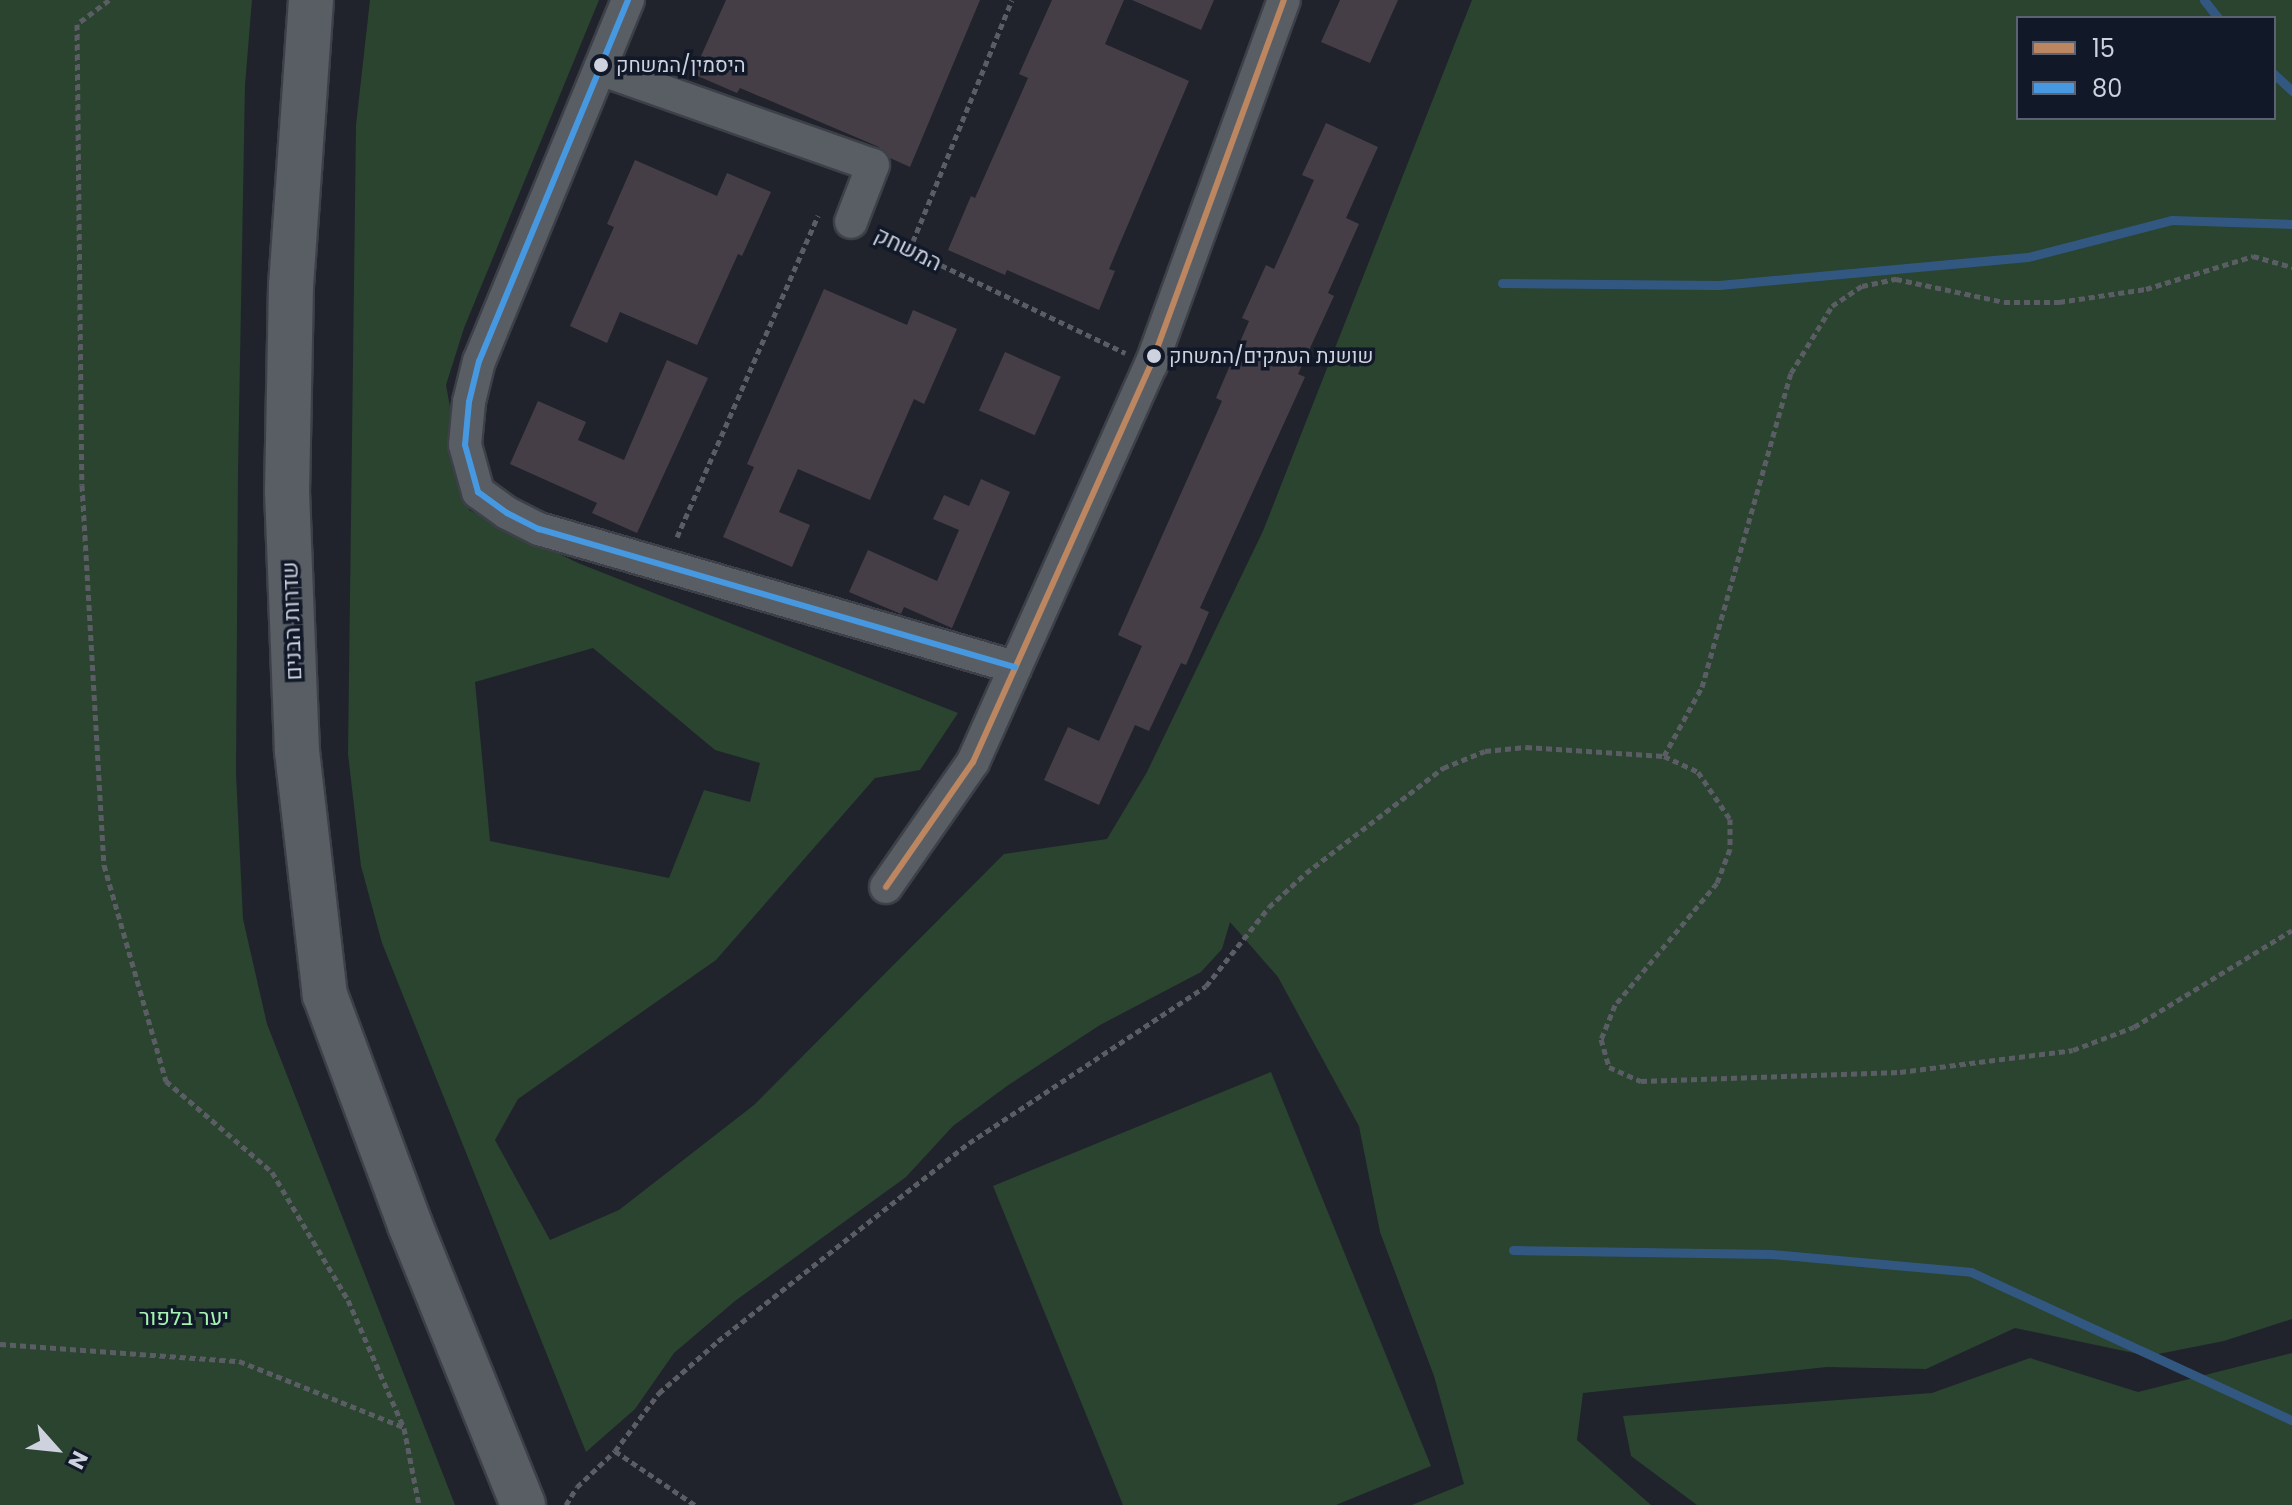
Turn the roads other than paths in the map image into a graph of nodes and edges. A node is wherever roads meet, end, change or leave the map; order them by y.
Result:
1 (311, 0) edge
2 (628, 0) edge
3 (1284, 0) edge
4 (600, 69) junction
5 (851, 222) road end
6 (1015, 667) junction
7 (886, 887) dead end
8 (523, 1505) edge

1 - 8 main road, שדרות הבנים
2 - 4 street
3 - 6 street
4 - 5 street, המשחק
4 - 6 street
6 - 7 street

